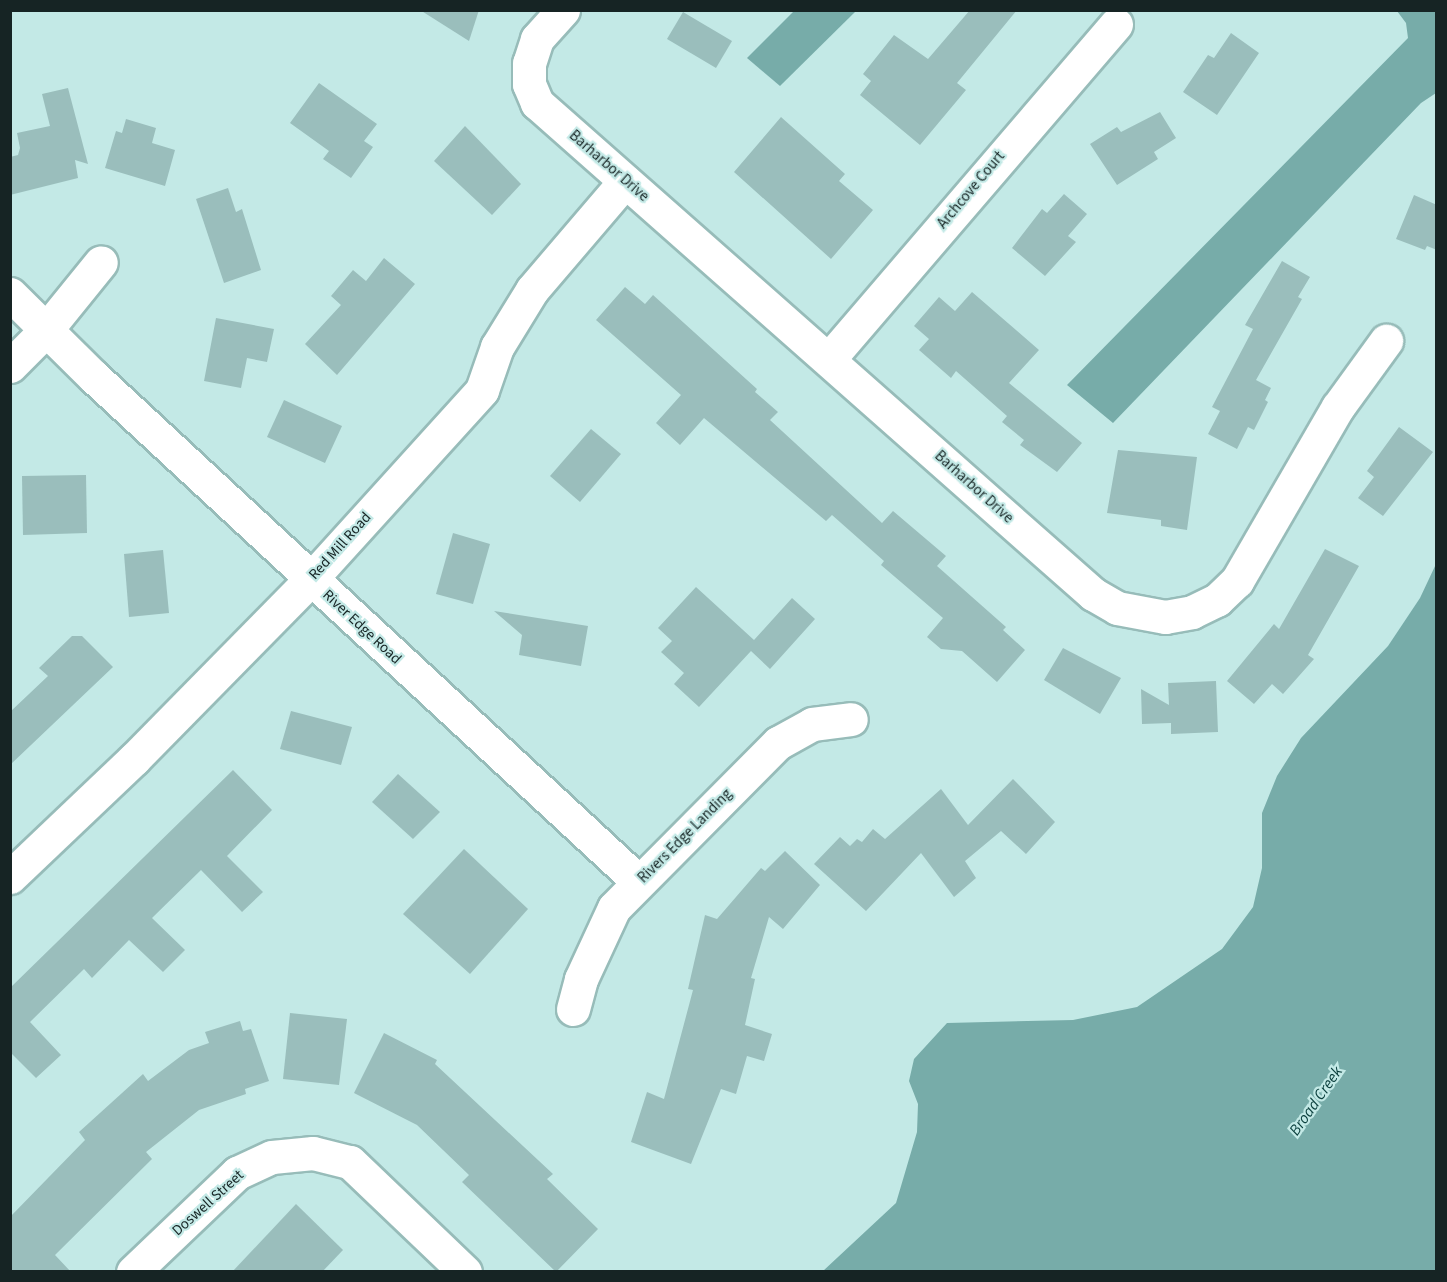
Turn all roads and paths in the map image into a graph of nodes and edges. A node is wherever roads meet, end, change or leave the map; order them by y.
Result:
1 (563, 10) edge
2 (1116, 24) dead end
3 (626, 181) junction
4 (101, 262) dead end
5 (10, 294) edge
6 (46, 330) junction
7 (1386, 341) dead end
8 (829, 359) junction
9 (10, 366) edge
10 (310, 580) junction
11 (851, 719) dead end
12 (10, 877) edge
13 (639, 882) junction
14 (573, 1009) dead end
15 (133, 1272) edge
16 (465, 1272) edge

1 - 3 street, Barharbor Drive
2 - 8 street, Archcove Court
3 - 8 street, Barharbor Drive
3 - 10 street, Red Mill Road
4 - 6 street
5 - 6 street, River Edge Road
6 - 9 street
6 - 10 street, River Edge Road
7 - 8 street, Barharbor Drive
10 - 12 street, Red Mill Road
10 - 13 street, River Edge Road
11 - 13 street, Rivers Edge Landing
13 - 14 street, Rivers Edge Landing
15 - 16 street, Doswell Street

